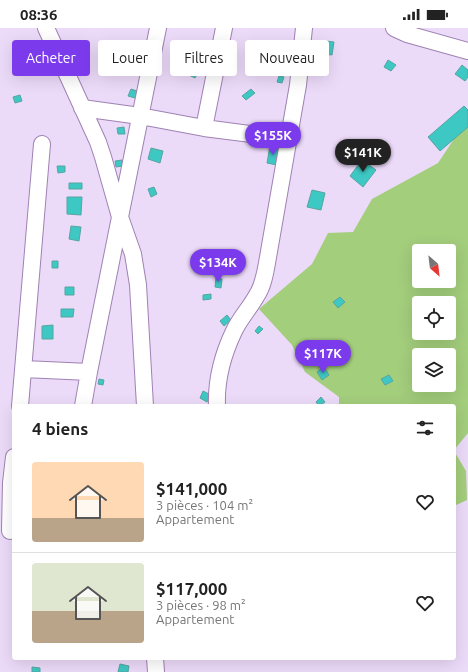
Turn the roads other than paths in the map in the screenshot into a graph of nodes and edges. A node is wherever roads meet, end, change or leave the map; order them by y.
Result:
1 (46, 28) edge
2 (158, 28) edge
3 (224, 28) edge
4 (304, 28) edge
5 (394, 28) edge
6 (468, 51) edge
7 (82, 108) junction
8 (140, 116) junction
9 (204, 128) junction
10 (289, 139) junction
11 (42, 144) dead end
12 (120, 217) junction
13 (24, 368) junction
14 (89, 372) junction
15 (20, 404) edge
16 (84, 404) edge
17 (145, 404) edge
18 (217, 404) edge
19 (12, 474) edge
20 (10, 532) dead end
21 (155, 660) edge
22 (156, 672) edge

1 - 7 street
2 - 8 street
3 - 9 street
4 - 10 street
5 - 6 street
7 - 8 street
7 - 12 street
8 - 9 street
8 - 12 street
9 - 10 street
10 - 18 street
11 - 13 street
12 - 14 street
12 - 17 street
13 - 14 street
13 - 15 street
14 - 16 street
19 - 20 street
21 - 22 street

